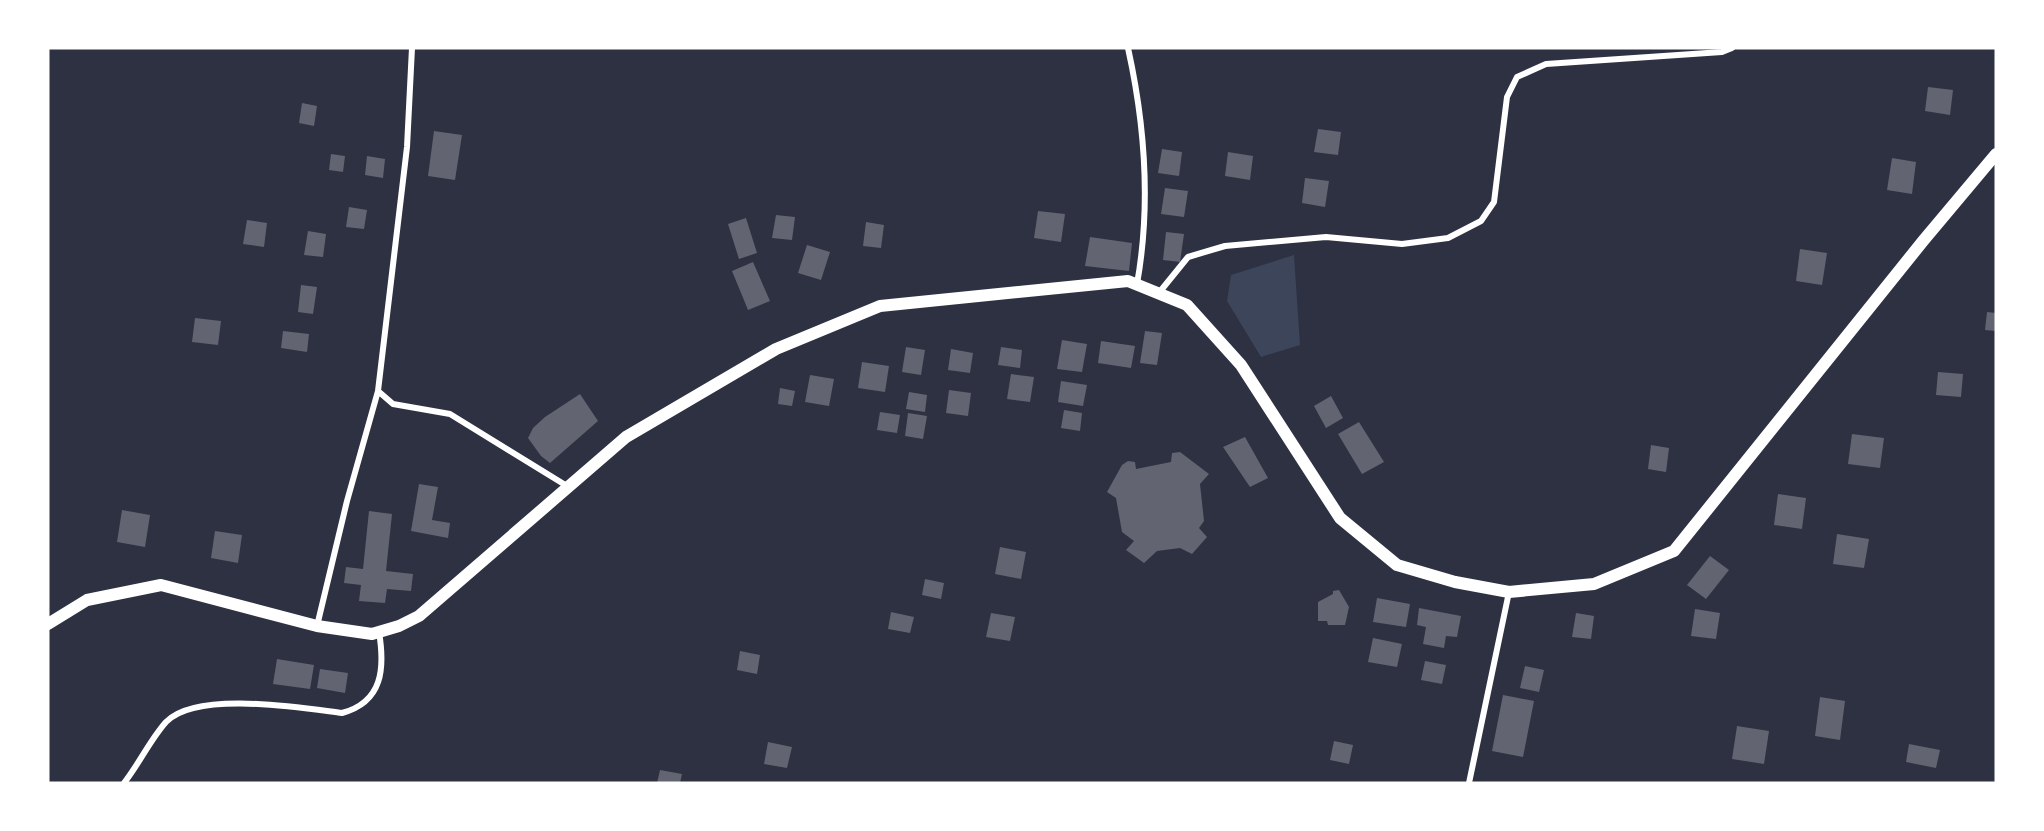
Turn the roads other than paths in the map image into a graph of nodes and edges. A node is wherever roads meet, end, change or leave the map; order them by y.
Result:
1 (412, 48) edge
2 (1128, 48) edge
3 (1732, 48) edge
4 (1996, 154) edge
5 (1137, 284) junction
6 (1158, 295) junction
7 (378, 391) junction
8 (567, 486) junction
9 (1509, 592) junction
10 (48, 624) edge
11 (317, 626) junction
12 (379, 632) junction
13 (124, 783) edge
14 (1469, 783) edge

1 - 7 street
2 - 5 street
3 - 6 street
4 - 9 main road
5 - 6 main road
5 - 8 main road
6 - 9 main road
7 - 8 street
7 - 11 street
8 - 12 main road
9 - 14 street
10 - 11 main road
11 - 12 main road
12 - 13 street

